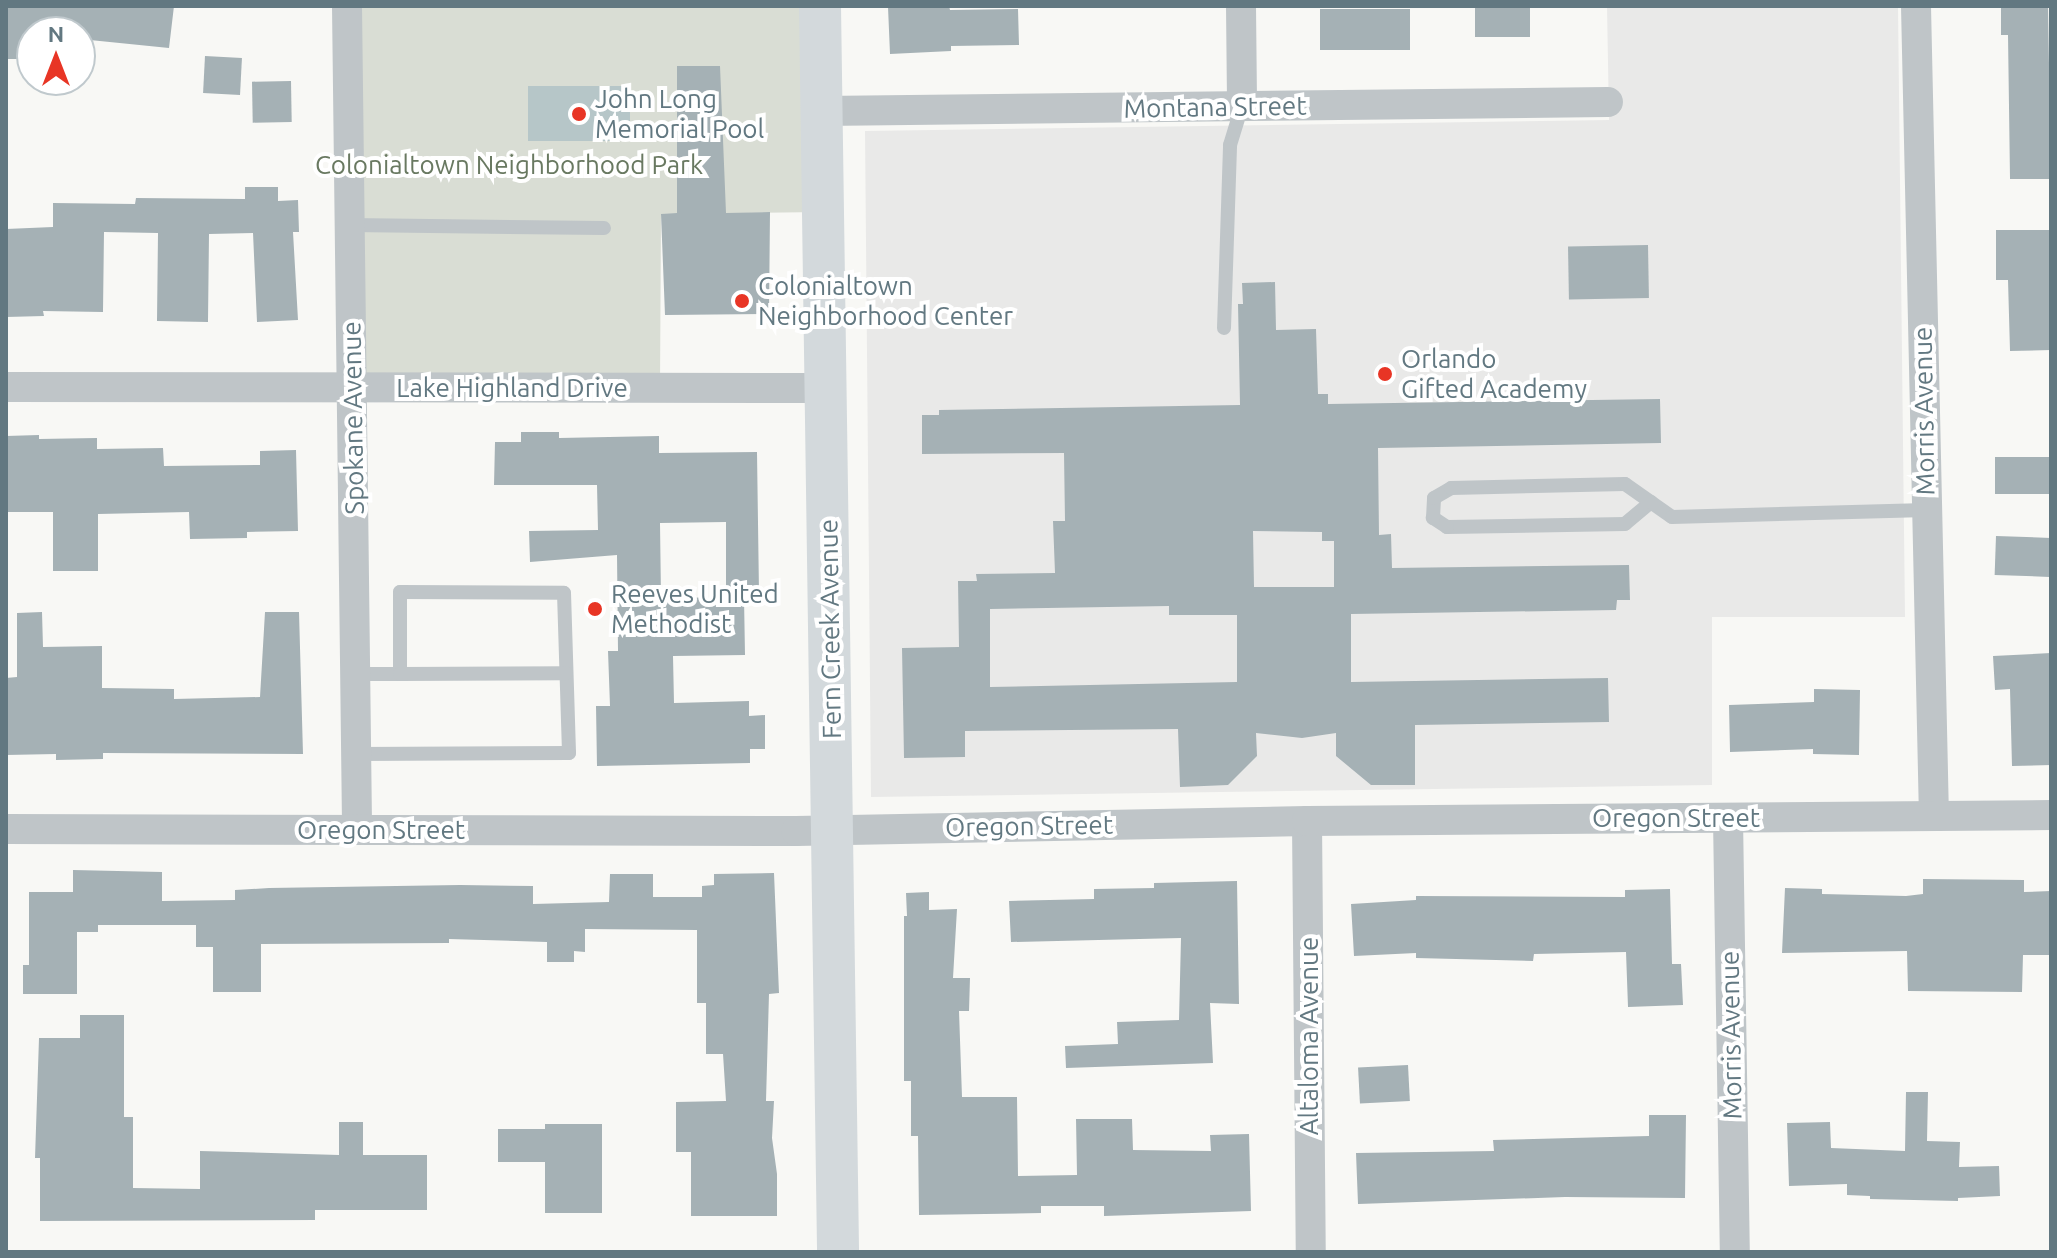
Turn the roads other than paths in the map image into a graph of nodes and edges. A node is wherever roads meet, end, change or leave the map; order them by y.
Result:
1 (347, 6) edge
2 (820, 6) edge
3 (1241, 6) edge
4 (1916, 6) edge
5 (1608, 102) dead end
6 (1242, 106) junction
7 (822, 111) junction
8 (350, 225) junction
9 (604, 228) dead end
10 (1224, 328) dead end
11 (6, 387) edge
12 (352, 388) junction
13 (825, 388) junction
14 (1651, 502) junction
15 (1926, 510) junction
16 (566, 673) junction
17 (355, 674) junction
18 (400, 674) junction
19 (356, 754) junction
20 (2051, 815) edge
21 (1934, 816) junction
22 (1728, 818) junction
23 (1307, 821) junction
24 (6, 829) edge
25 (357, 830) junction
26 (834, 830) junction
27 (838, 1252) edge
28 (1311, 1252) edge
29 (1735, 1252) edge

1 - 8 street, Spokane Avenue
2 - 7 street, Fern Creek Avenue
3 - 6 street
4 - 15 street, Morris Avenue
5 - 6 street, Montana Street
6 - 7 street, Montana Street
6 - 10 lane
7 - 13 street, Fern Creek Avenue
8 - 9 lane
8 - 12 street, Spokane Avenue
11 - 12 street, Lake Highland Drive
12 - 13 street, Lake Highland Drive
12 - 17 street, Spokane Avenue
13 - 26 street, Fern Creek Avenue
14 - 14 lane
14 - 15 lane
15 - 21 street, Morris Avenue
16 - 18 lane
16 - 18 lane
16 - 19 lane
17 - 18 lane
17 - 19 street, Spokane Avenue
19 - 25 street, Spokane Avenue
20 - 21 street, Oregon Street
21 - 22 street, Oregon Street
22 - 23 street, Oregon Street
22 - 29 street, Morris Avenue
23 - 26 street, Oregon Street
23 - 28 street, Altaloma Avenue
24 - 25 street, Oregon Street
25 - 26 street, Oregon Street
26 - 27 street, Fern Creek Avenue

